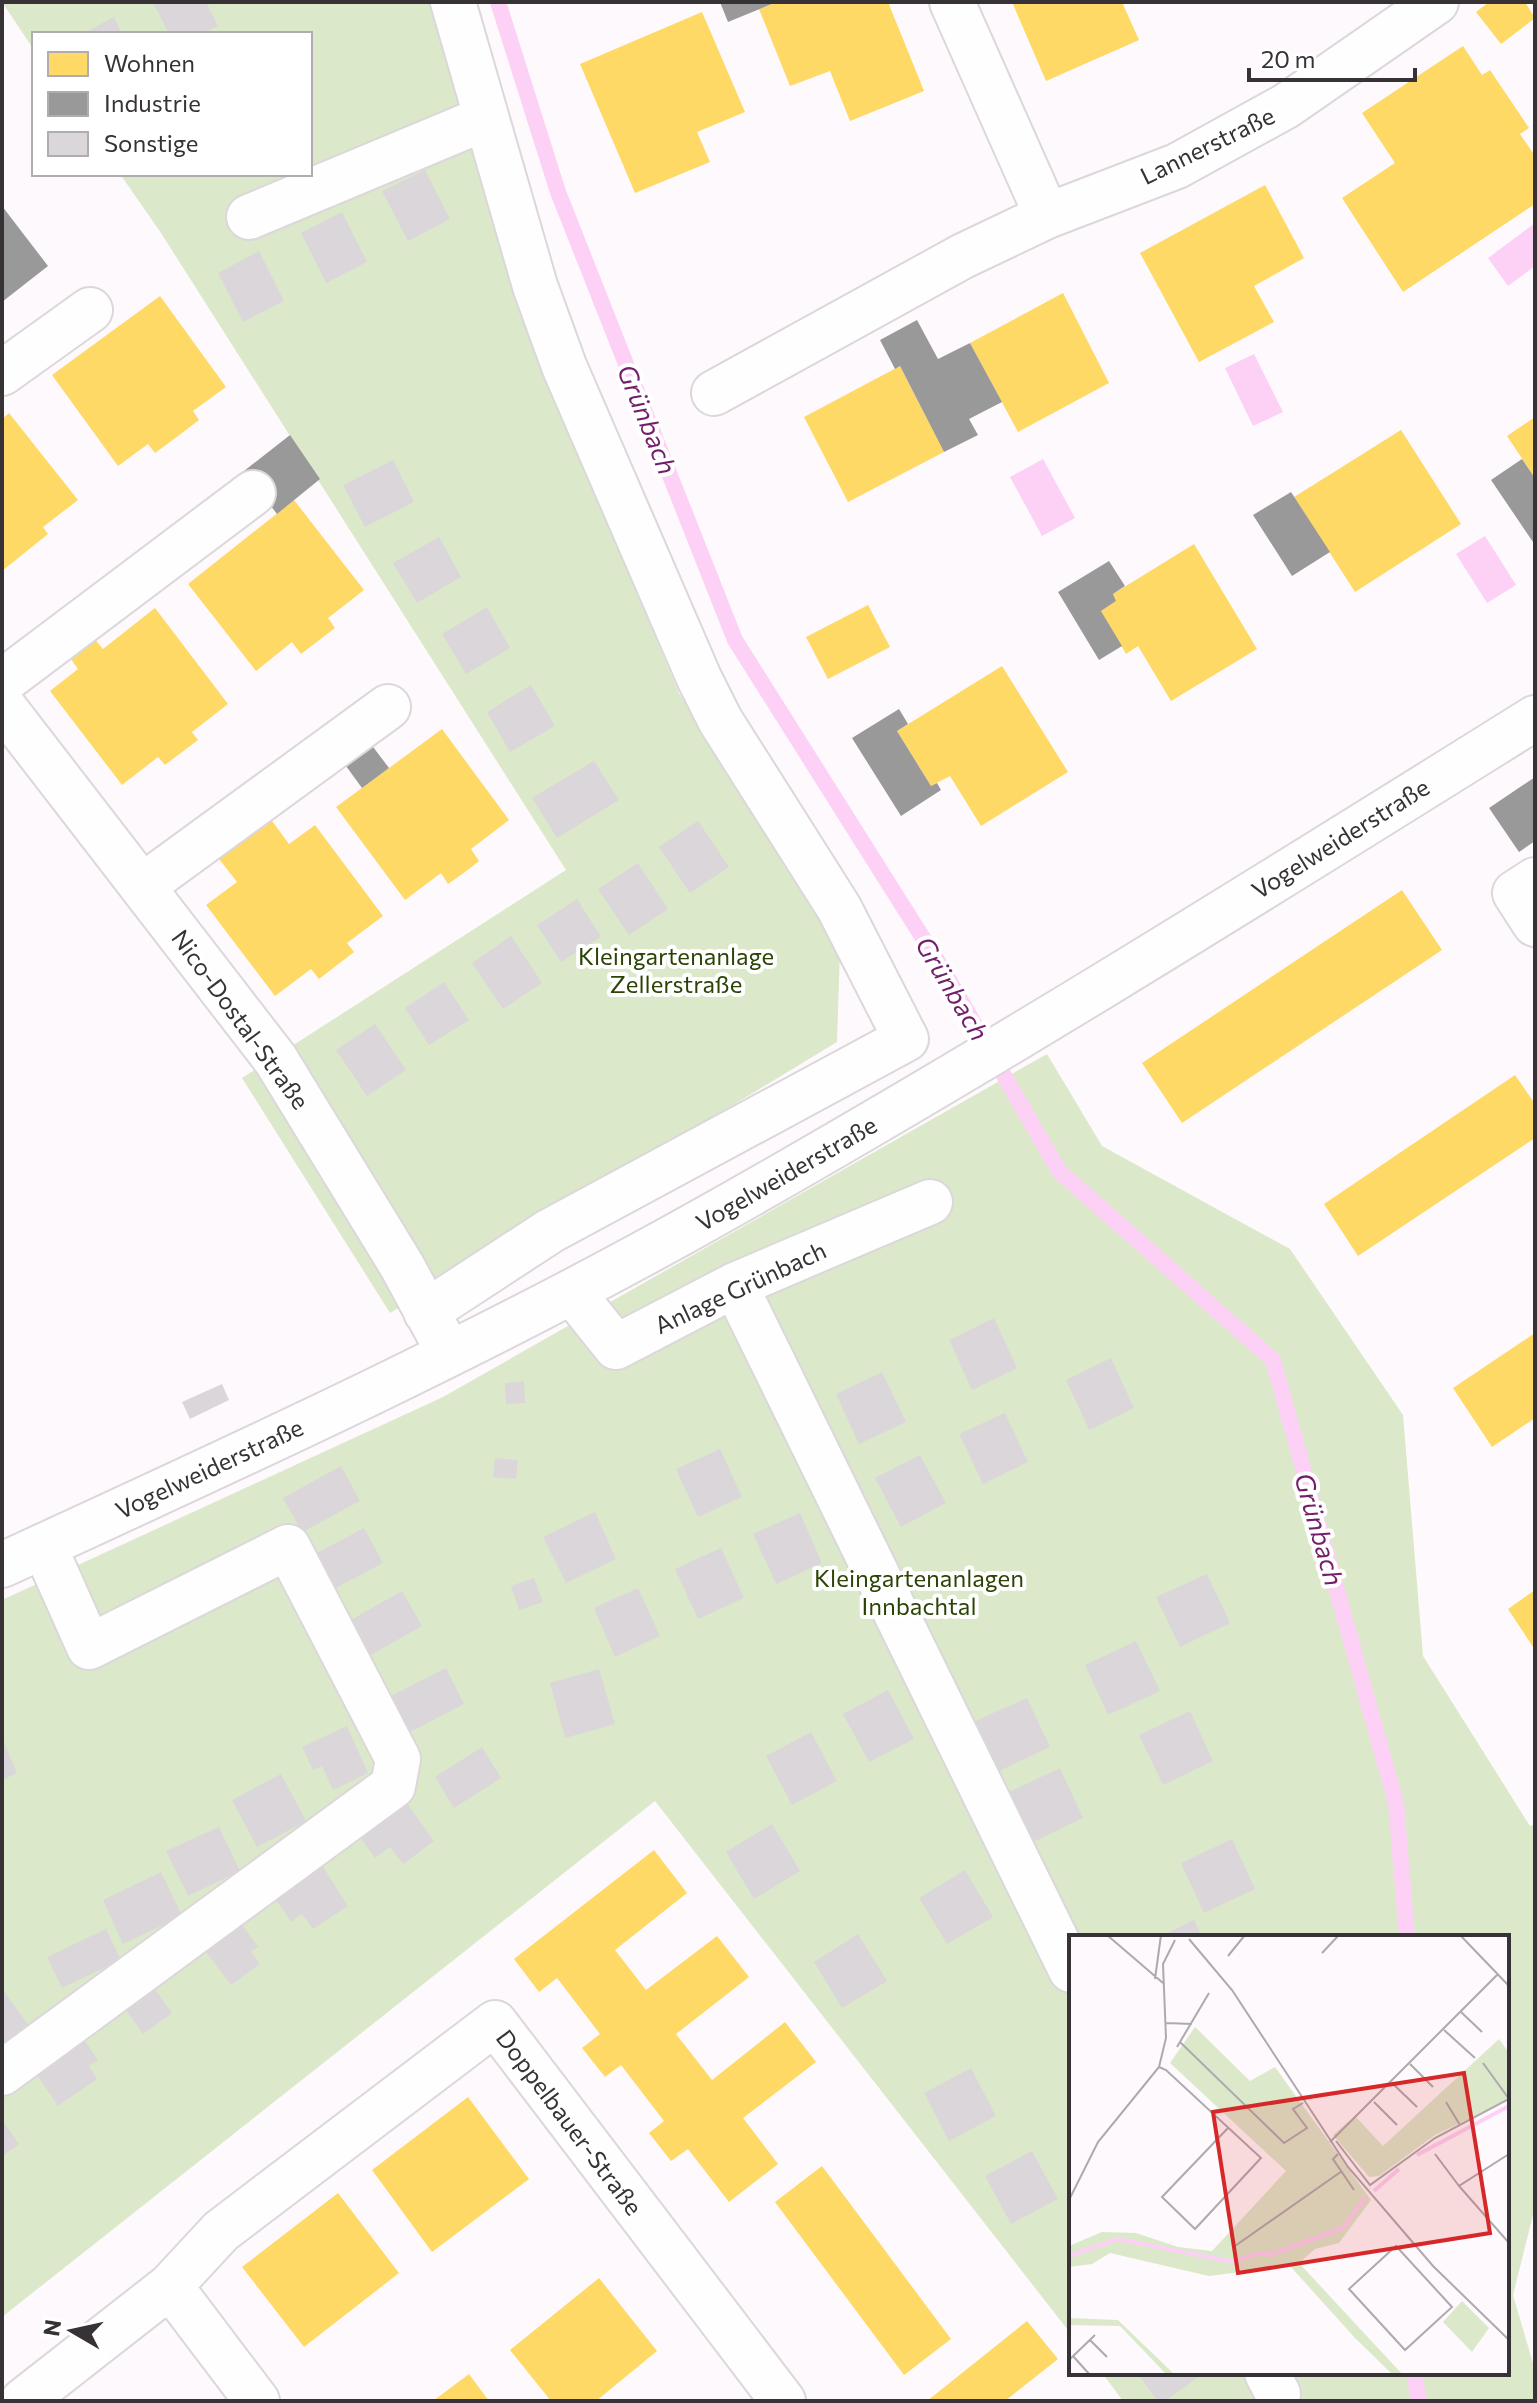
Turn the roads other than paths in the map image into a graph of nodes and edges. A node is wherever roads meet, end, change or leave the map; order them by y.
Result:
1 (453, 2) edge
2 (952, 2) edge
3 (1436, 2) edge
4 (486, 118) junction
5 (1047, 216) junction
6 (249, 217) dead end
7 (90, 310) dead end
8 (2, 373) edge
9 (714, 393) dead end
10 (253, 493) dead end
11 (2, 682) edge
12 (2, 705) edge
13 (388, 707) dead end
14 (1535, 718) edge
15 (1535, 880) edge
16 (144, 885) junction
17 (1535, 924) edge
18 (930, 1202) dead end
19 (735, 1285) junction
20 (572, 1292) junction
21 (426, 1312) junction
22 (450, 1355) junction
23 (44, 1546) junction
24 (2, 1565) edge
25 (1069, 1966) edge
26 (2, 2073) edge
27 (170, 2286) junction
28 (23, 2401) edge
29 (257, 2401) edge
30 (783, 2401) edge

1 - 4 street
2 - 5 street
3 - 5 street, Lannerstraße
4 - 6 street
4 - 21 street
5 - 9 street, Lannerstraße
7 - 8 street
10 - 11 street
12 - 16 street, Nico-Dostal-Straße
13 - 16 street
14 - 20 street, Vogelweiderstraße
15 - 17 street
16 - 21 street, Nico-Dostal-Straße
18 - 19 street, Anlage Grünbach
19 - 20 street, Anlage Grünbach
19 - 25 street
20 - 22 street, Vogelweiderstraße
21 - 22 street, Nico-Dostal-Straße
22 - 23 street, Vogelweiderstraße
23 - 24 street, Vogelweiderstraße
23 - 26 street
27 - 28 street, Doppelbauer-Straße
27 - 29 street
27 - 30 street, Doppelbauer-Straße

